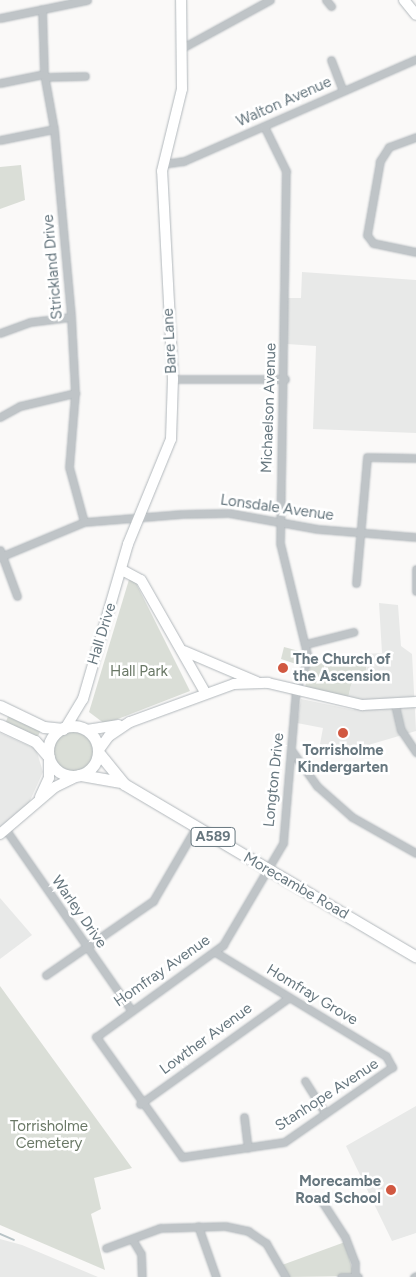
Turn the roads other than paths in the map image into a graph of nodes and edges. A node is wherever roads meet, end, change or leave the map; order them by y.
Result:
1 (87, 0) edge
2 (181, 0) edge
3 (270, 0) edge
4 (404, 0) edge
5 (42, 9) junction
6 (416, 15) edge
7 (0, 18) edge
8 (184, 47) junction
9 (416, 59) edge
10 (331, 60) dead end
11 (44, 75) junction
12 (85, 76) dead end
13 (0, 84) edge
14 (344, 91) junction
15 (264, 126) junction
16 (54, 129) junction
17 (416, 137) edge
18 (0, 140) edge
19 (162, 164) junction
20 (416, 252) edge
21 (72, 317) junction
22 (0, 333) edge
23 (173, 379) junction
24 (284, 379) junction
25 (76, 393) junction
26 (0, 418) edge
27 (416, 458) edge
28 (136, 521) junction
29 (279, 521) junction
30 (84, 522) junction
31 (362, 533) junction
32 (416, 537) edge
33 (1, 554) edge
34 (416, 569) edge
35 (122, 570) junction
36 (356, 583) dead end
37 (416, 591) edge
38 (16, 596) dead end
39 (353, 632) dead end
40 (306, 644) junction
41 (183, 650) junction
42 (257, 682) junction
43 (296, 689) junction
44 (205, 692) junction
45 (83, 699) junction
46 (416, 702) edge
47 (395, 705) junction
48 (0, 706) edge
49 (0, 721) edge
50 (130, 722) junction
51 (0, 725) edge
52 (64, 728) junction
53 (87, 730) junction
54 (292, 751) junction
55 (98, 752) junction
56 (416, 752) edge
57 (49, 757) junction
58 (81, 775) junction
59 (124, 784) junction
60 (32, 808) junction
61 (196, 827) junction
62 (3, 832) edge
63 (416, 853) edge
64 (268, 869) junction
65 (85, 946) junction
66 (215, 952) junction
67 (416, 957) edge
68 (46, 975) dead end
69 (288, 998) junction
70 (131, 1010) junction
71 (96, 1037) joint
72 (393, 1064) joint
73 (305, 1081) dead end
74 (140, 1104) junction
75 (325, 1113) junction
76 (244, 1117) dead end
77 (248, 1148) junction
78 (321, 1200) dead end
79 (198, 1226) junction
80 (132, 1239) junction
81 (106, 1248) dead end
82 (214, 1276) edge
83 (142, 1277) edge
84 (286, 1277) edge
85 (341, 1277) edge
86 (356, 1277) edge

1 - 5 street
2 - 8 main road, Bare Lane
3 - 8 street
4 - 6 main road
5 - 7 street
5 - 11 street, Strickland Drive
8 - 19 main road, Bare Lane
9 - 14 street, Walton Avenue
10 - 14 street
11 - 12 street
11 - 13 street
11 - 16 street, Strickland Drive
14 - 15 street, Walton Avenue
15 - 19 street, Walton Avenue
15 - 24 street, Michaelson Avenue
16 - 18 street
16 - 21 street, Strickland Drive
17 - 20 street
19 - 23 main road, Bare Lane
21 - 22 street
21 - 25 street, Strickland Drive
23 - 24 street
23 - 28 main road, Bare Lane
24 - 29 street, Michaelson Avenue
25 - 26 street
25 - 30 street, Strickland Drive
27 - 31 street
28 - 29 street, Lonsdale Avenue
28 - 30 street, Lonsdale Avenue
28 - 35 main road, Bare Lane
29 - 31 street, Lonsdale Avenue
29 - 40 street, Michaelson Avenue
30 - 33 street
31 - 32 street, Lonsdale Avenue
31 - 36 street
33 - 38 street
34 - 37 street
35 - 41 main road
35 - 45 main road, Hall Drive
39 - 40 street
40 - 43 street, Michaelson Avenue
41 - 42 main road
41 - 44 main road
42 - 43 main road
42 - 44 main road
43 - 47 main road
43 - 54 street, Longton Drive
44 - 50 main road
45 - 52 main road, Hall Drive
45 - 53 main road, Hall Drive
46 - 47 main road
47 - 56 street
48 - 49 main road
48 - 52 main road
50 - 53 main road
50 - 55 main road
51 - 57 main road, A589
52 - 53 main road
52 - 57 main road
53 - 55 main road, A589
54 - 63 street
54 - 64 street, Longton Drive
55 - 58 main road
55 - 59 main road, Morecambe Road / A589
57 - 58 main road, A589
57 - 60 main road
58 - 59 main road, Morecambe Road / A589
58 - 60 main road
59 - 61 main road, Morecambe Road / A589
60 - 62 main road
61 - 64 main road, Morecambe Road / A589
61 - 65 street
62 - 65 street, Warley Drive
64 - 66 street, Homfray Avenue
64 - 67 main road, Morecambe Road / A589
65 - 68 street
65 - 70 street, Warley Drive
66 - 69 street, Homfray Grove
66 - 70 street, Homfray Avenue
69 - 72 street, Homfray Grove
69 - 74 street, Lowther Avenue
70 - 71 street, Homfray Avenue
71 - 74 street, Stanhope Avenue
72 - 75 street, Stanhope Avenue
73 - 75 street
74 - 77 street, Stanhope Avenue
75 - 77 street, Stanhope Avenue
76 - 77 street
78 - 86 street
79 - 80 street
79 - 82 street
79 - 84 street
80 - 81 street
80 - 83 street
85 - 86 street

